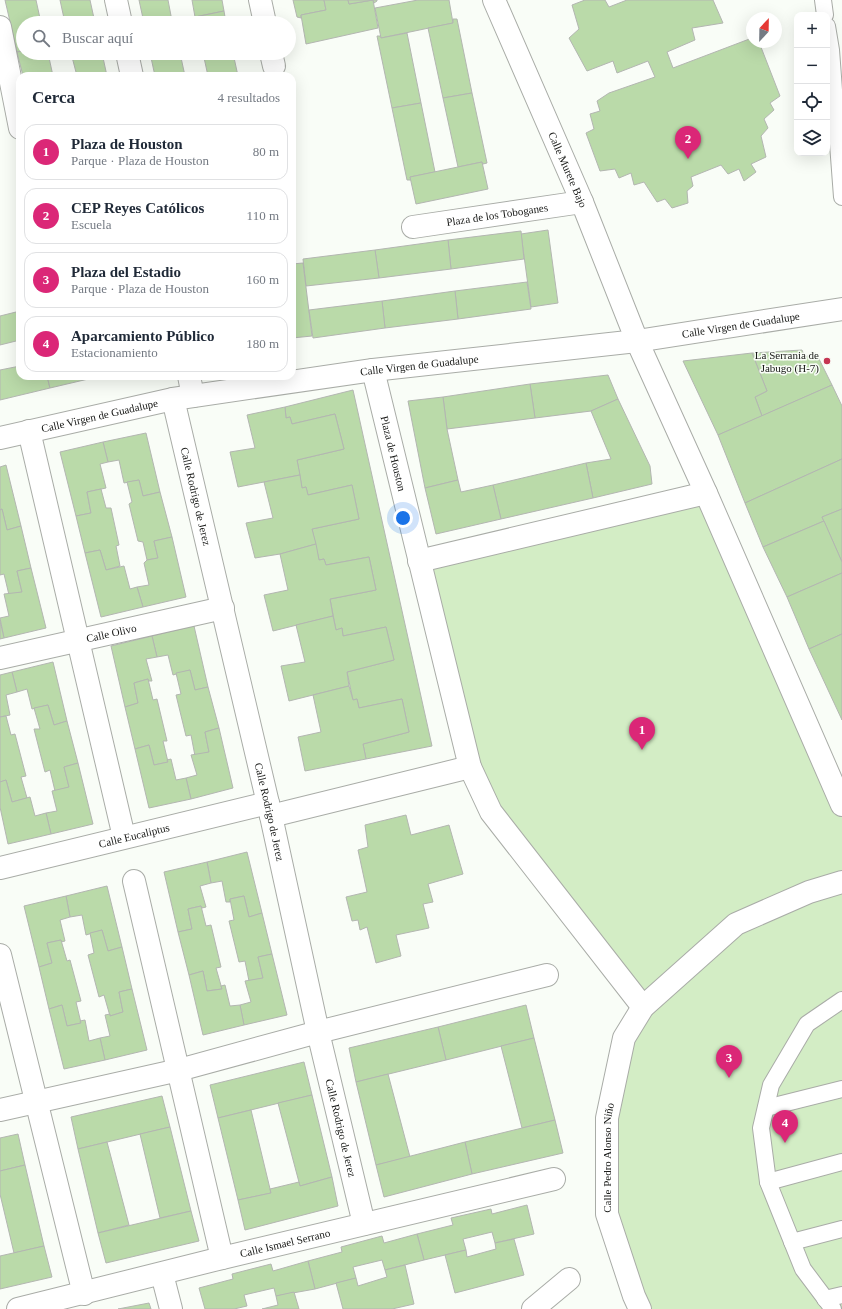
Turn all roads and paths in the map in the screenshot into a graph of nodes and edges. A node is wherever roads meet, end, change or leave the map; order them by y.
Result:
1 (116, 0) edge
2 (260, 0) edge
3 (494, 0) edge
4 (823, 0) edge
5 (825, 12) edge
6 (119, 16) edge
7 (263, 16) edge
8 (0, 27) edge
9 (830, 35) edge
10 (836, 54) edge
11 (129, 60) edge
12 (131, 72) edge
13 (16, 108) edge
14 (842, 197) edge
15 (582, 202) junction
16 (413, 227) dead end
17 (842, 309) edge
18 (637, 341) junction
19 (373, 370) junction
20 (296, 378) edge
21 (279, 380) edge
22 (185, 390) edge
23 (29, 431) junction
24 (0, 438) edge
25 (706, 493) junction
26 (419, 561) junction
27 (223, 608) junction
28 (79, 641) junction
29 (0, 658) edge
30 (470, 767) junction
31 (842, 805) edge
32 (270, 810) junction
33 (124, 837) junction
34 (0, 868) edge
35 (134, 881) dead end
36 (842, 883) edge
37 (0, 955) edge
38 (547, 975) dead end
39 (842, 1000) edge
40 (643, 1007) junction
41 (318, 1032) junction
42 (179, 1070) junction
43 (842, 1089) edge
44 (36, 1103) junction
45 (766, 1108) junction
46 (0, 1110) edge
47 (842, 1162) edge
48 (554, 1180) dead end
49 (768, 1182) junction
50 (364, 1224) junction
51 (842, 1229) edge
52 (792, 1242) junction
53 (222, 1258) junction
54 (162, 1274) junction
55 (569, 1279) dead end
56 (84, 1294) junction
57 (842, 1295) edge
58 (829, 1304) edge
59 (18, 1309) edge
60 (171, 1309) edge
61 (533, 1309) edge
62 (640, 1309) edge

1 - 6 street
2 - 7 street
3 - 15 street, Calle Murete Bajo
4 - 5 lane
8 - 13 street
9 - 10 lane
10 - 14 lane
11 - 12 street
15 - 16 street, Plaza de los Toboganes
15 - 18 street, Calle Murete Bajo
17 - 18 street, Calle Virgen de Guadalupe
18 - 19 street, Calle Virgen de Guadalupe
18 - 25 street
19 - 20 street, Calle Virgen de Guadalupe
19 - 26 street, Plaza de Houston
21 - 22 street, Calle Virgen de Guadalupe
22 - 23 street, Calle Virgen de Guadalupe
22 - 27 street, Calle Rodrigo de Jerez
23 - 24 street, Calle Virgen de Guadalupe
23 - 28 street
25 - 26 street
25 - 31 street
26 - 30 street, Plaza de Houston
27 - 28 street, Calle Olivo
27 - 32 street, Calle Rodrigo de Jerez
28 - 29 street, Calle Olivo
28 - 33 street
30 - 32 street, Calle Eucaliptus
30 - 40 street, Plaza de Houston
32 - 33 street, Calle Eucaliptus
32 - 41 street, Calle Rodrigo de Jerez
33 - 34 street, Calle Eucaliptus
35 - 42 street
36 - 40 street
37 - 44 street
38 - 41 street
39 - 45 lane
40 - 62 street, Calle Pedro Alonso Niño
41 - 42 street
41 - 50 street, Calle Rodrigo de Jerez
42 - 44 street
42 - 53 street
43 - 45 lane
44 - 46 street
44 - 56 street
45 - 49 lane
47 - 49 lane
48 - 50 street, Calle Ismael Serrano
49 - 52 lane
50 - 53 street, Calle Ismael Serrano
51 - 52 lane
52 - 58 lane
53 - 54 street, Calle Ismael Serrano
54 - 56 street, Calle Ismael Serrano
54 - 60 street
55 - 61 street
56 - 59 street, Calle Ismael Serrano
57 - 58 lane

